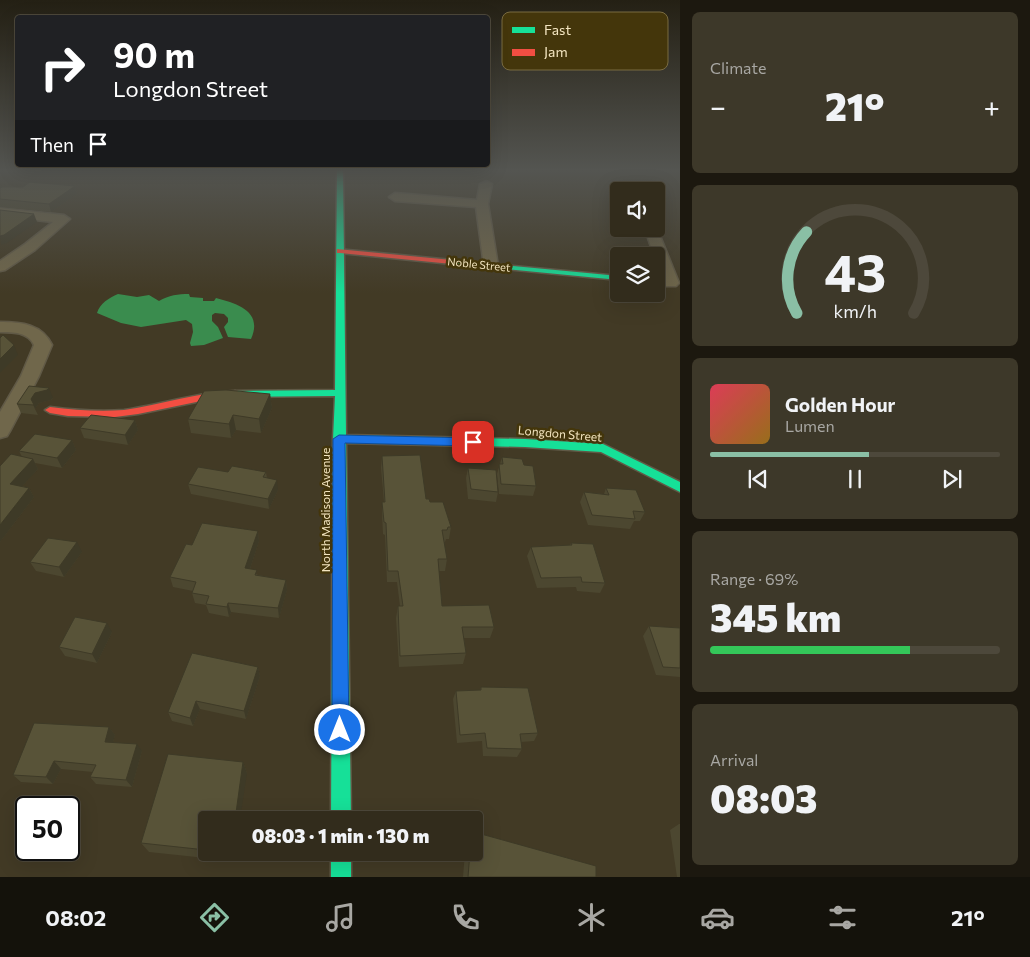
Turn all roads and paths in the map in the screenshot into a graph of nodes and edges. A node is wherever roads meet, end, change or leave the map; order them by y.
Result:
1 (340, 211) edge
2 (483, 211) edge
3 (0, 212) edge
4 (655, 237) edge
5 (340, 251) junction
6 (491, 266) junction
7 (0, 267) edge
8 (610, 277) edge
9 (669, 283) edge
10 (0, 327) edge
11 (339, 393) junction
12 (50, 410) dead end
13 (0, 431) edge
14 (339, 439) junction
15 (680, 487) edge
16 (341, 811) edge
17 (341, 861) edge
18 (341, 877) edge

1 - 5 main road, North Madison Avenue
2 - 6 street
3 - 7 street
4 - 9 street
5 - 6 main road, Noble Street
5 - 11 main road, North Madison Avenue
6 - 8 main road, Noble Street
10 - 13 street
11 - 12 main road
11 - 14 main road, North Madison Avenue
14 - 15 main road, Longdon Street
14 - 16 main road, North Madison Avenue
17 - 18 main road

